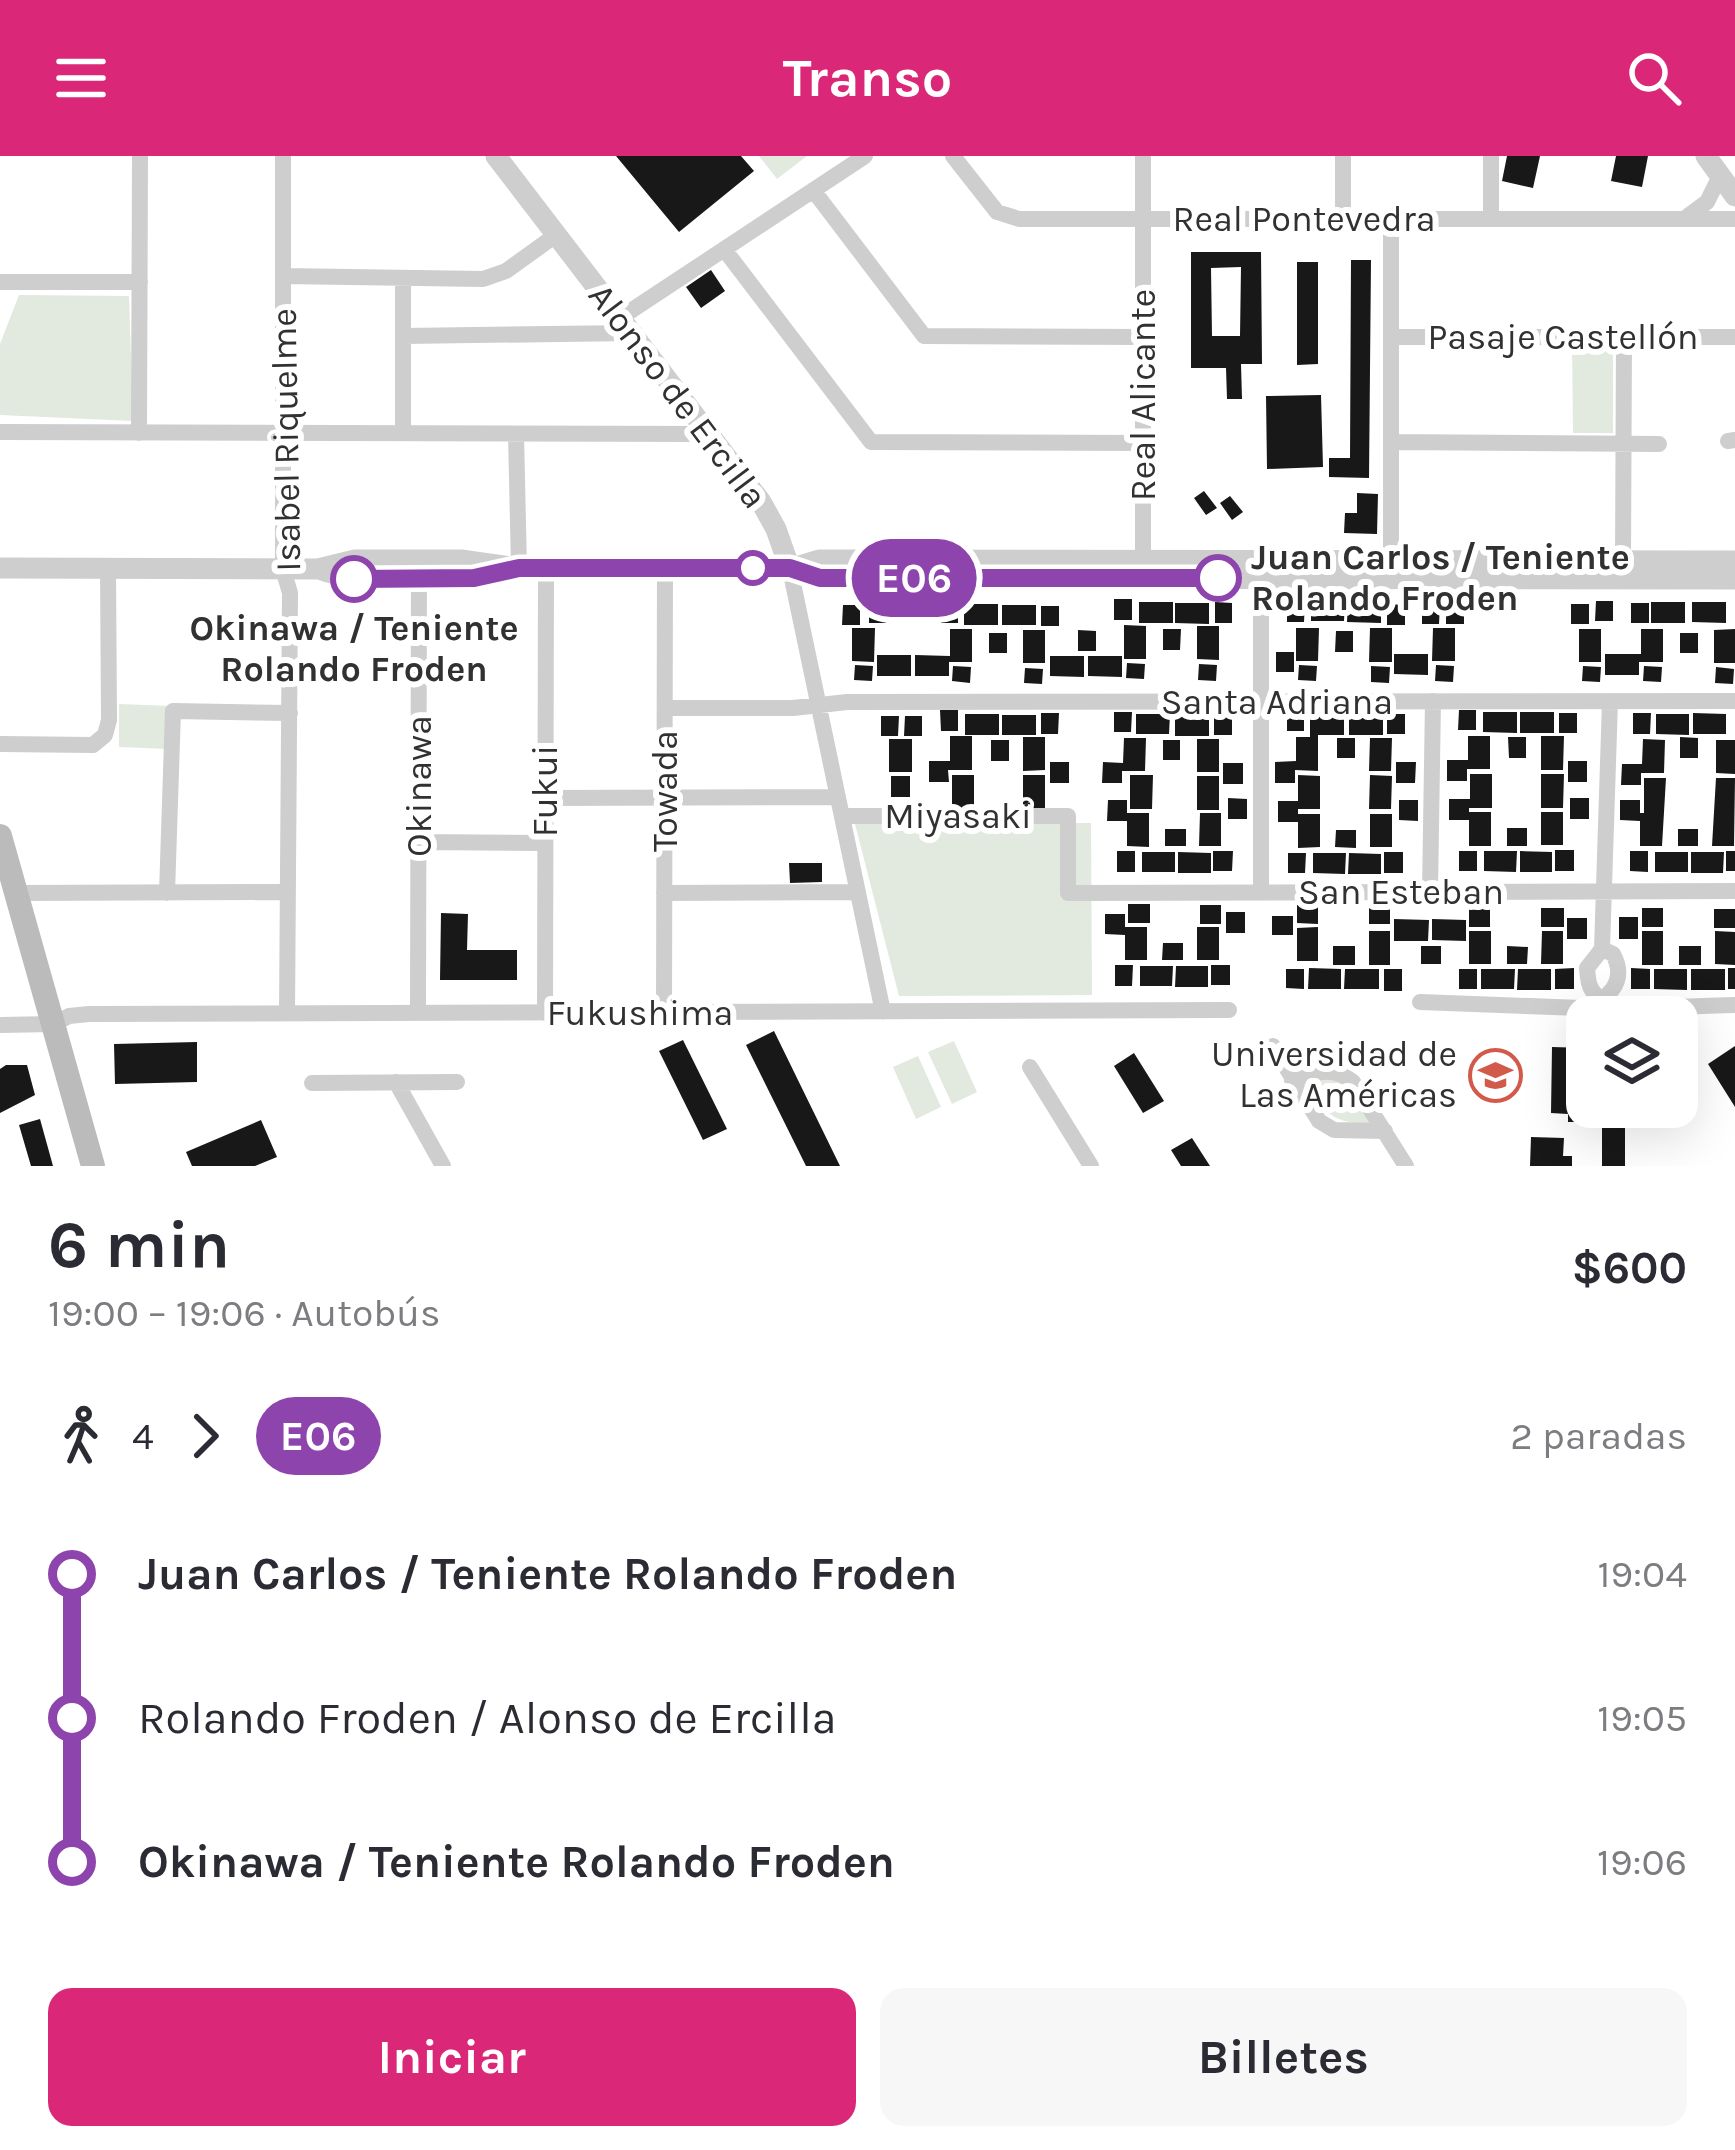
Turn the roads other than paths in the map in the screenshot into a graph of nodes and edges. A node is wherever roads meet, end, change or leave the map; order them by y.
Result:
1 (140, 156) edge
2 (283, 156) edge
3 (496, 156) edge
4 (865, 156) edge
5 (953, 156) edge
6 (1143, 156) edge
7 (1342, 156) edge
8 (1491, 156) edge
9 (1706, 156) edge
10 (1720, 176) junction
11 (813, 190) junction
12 (1735, 196) edge
13 (1491, 218) junction
14 (1683, 218) junction
15 (1144, 219) junction
16 (1342, 219) junction
17 (1391, 219) junction
18 (1735, 219) edge
19 (556, 235) junction
20 (724, 249) junction
21 (283, 276) junction
22 (404, 278) junction
23 (5, 282) edge
24 (140, 282) junction
25 (0, 301) edge
26 (626, 326) junction
27 (403, 336) junction
28 (1143, 337) junction
29 (1391, 337) junction
30 (1624, 337) junction
31 (1735, 337) edge
32 (0, 432) edge
33 (139, 433) junction
34 (283, 433) junction
35 (403, 434) junction
36 (516, 434) junction
37 (709, 434) junction
38 (1391, 442) junction
39 (1143, 443) junction
40 (1623, 443) junction
41 (1659, 444) dead end
42 (1143, 561) junction
43 (1391, 561) junction
44 (1623, 561) junction
45 (1735, 561) edge
46 (0, 568) edge
47 (108, 568) junction
48 (519, 568) junction
49 (546, 568) junction
50 (665, 568) junction
51 (790, 568) junction
52 (283, 569) junction
53 (419, 569) junction
54 (1261, 570) junction
55 (1735, 579) edge
56 (1261, 701) junction
57 (1433, 701) junction
58 (1610, 701) junction
59 (1735, 701) edge
60 (819, 705) junction
61 (665, 708) junction
62 (290, 713) junction
63 (0, 744) edge
64 (838, 796) junction
65 (545, 798) junction
66 (665, 798) junction
67 (842, 816) junction
68 (0, 836) edge
69 (419, 842) junction
70 (545, 843) junction
71 (1261, 891) junction
72 (167, 892) junction
73 (288, 892) junction
74 (858, 892) junction
75 (1430, 892) junction
76 (1606, 892) junction
77 (1735, 892) edge
78 (16, 893) junction
79 (664, 893) junction
80 (1068, 893) joint
81 (1602, 949) junction
82 (1598, 996) edge
83 (1606, 996) edge
84 (1420, 1002) dead end
85 (1698, 1005) edge
86 (1735, 1005) edge
87 (1566, 1007) edge
88 (1229, 1010) dead end
89 (287, 1012) junction
90 (418, 1012) junction
91 (545, 1012) junction
92 (883, 1012) junction
93 (664, 1014) junction
94 (0, 1024) edge
95 (54, 1024) junction
96 (1273, 1046) dead end
97 (1030, 1067) dead end
98 (1292, 1080) junction
99 (396, 1082) junction
100 (457, 1082) dead end
101 (312, 1083) dead end
102 (1384, 1131) junction
103 (93, 1166) edge
104 (443, 1166) edge
105 (1090, 1166) edge
106 (1406, 1166) edge

1 - 24 street
2 - 21 street, Isabel Riquelme
3 - 19 street, Alonso de Ercilla
4 - 11 street
5 - 15 street, Real Pontevedra
6 - 15 street, Real Alicante
7 - 16 street
8 - 13 street
9 - 10 street
10 - 12 street
10 - 14 street
11 - 20 street
11 - 28 street
13 - 14 street, Real Pontevedra
13 - 17 street, Real Pontevedra
14 - 18 street, Real Pontevedra
15 - 16 street, Real Pontevedra
15 - 28 street, Real Alicante
16 - 17 street, Real Pontevedra
17 - 29 street
19 - 22 street
19 - 26 street, Alonso de Ercilla
20 - 26 street
20 - 39 street
21 - 22 street
21 - 34 street, Isabel Riquelme
22 - 27 street
23 - 24 street
23 - 25 street
24 - 33 street
26 - 27 street
26 - 37 street, Alonso de Ercilla
27 - 35 street
28 - 39 street, Real Alicante
29 - 30 street, Pasaje Castellón
29 - 38 street
30 - 31 street, Pasaje Castellón
30 - 40 street
32 - 33 street
33 - 34 street
34 - 35 street
34 - 52 street, Isabel Riquelme
35 - 36 street
36 - 37 street
36 - 48 street
37 - 51 street, Alonso de Ercilla
38 - 40 street
38 - 43 street
39 - 42 street, Real Alicante
40 - 41 street
40 - 44 street
42 - 51 street
42 - 54 street
43 - 44 street
43 - 54 street
44 - 45 street
46 - 47 street
47 - 52 street
47 - 63 street
48 - 49 street
48 - 53 street
49 - 50 street
49 - 65 street, Fukui
50 - 51 street
50 - 61 street, Towada
51 - 54 street
51 - 60 street, Alonso de Ercilla
52 - 53 street
52 - 62 street, Isabel Riquelme
53 - 69 street, Okinawa
54 - 55 street
54 - 56 street
56 - 57 street, Santa Adriana
56 - 60 street, Santa Adriana
56 - 71 street
57 - 58 street, Santa Adriana
57 - 75 street
58 - 59 street, Santa Adriana
58 - 76 street
60 - 61 street, Santa Adriana
60 - 64 street, Alonso de Ercilla
61 - 66 street, Towada
62 - 72 street
62 - 73 street, Isabel Riquelme
64 - 66 street, Miyasaki
64 - 67 street, Alonso de Ercilla
65 - 66 street, Miyasaki
65 - 70 street, Fukui
66 - 79 street, Towada
67 - 74 street, Alonso de Ercilla
67 - 80 street, Miyasaki
68 - 78 main road
69 - 70 street
69 - 90 street, Okinawa
70 - 91 street, Fukui
71 - 75 street, San Esteban
71 - 80 street, San Esteban
72 - 73 street
72 - 78 street
73 - 89 street, Isabel Riquelme
74 - 79 street
74 - 92 street, Alonso de Ercilla
75 - 76 street, San Esteban
76 - 77 street, San Esteban
76 - 81 street
78 - 95 main road
79 - 93 street, Towada
81 - 82 street
81 - 83 street
84 - 87 street
85 - 86 street
88 - 92 street, Fukushima
89 - 90 street, Fukushima
89 - 95 street, Fukushima
90 - 91 street, Fukushima
91 - 93 street, Fukushima
92 - 93 street, Fukushima
94 - 95 street, Fukushima
95 - 103 main road
96 - 98 street
97 - 105 street
98 - 102 street
98 - 102 street
99 - 100 street
99 - 101 street
99 - 104 street
102 - 106 street

